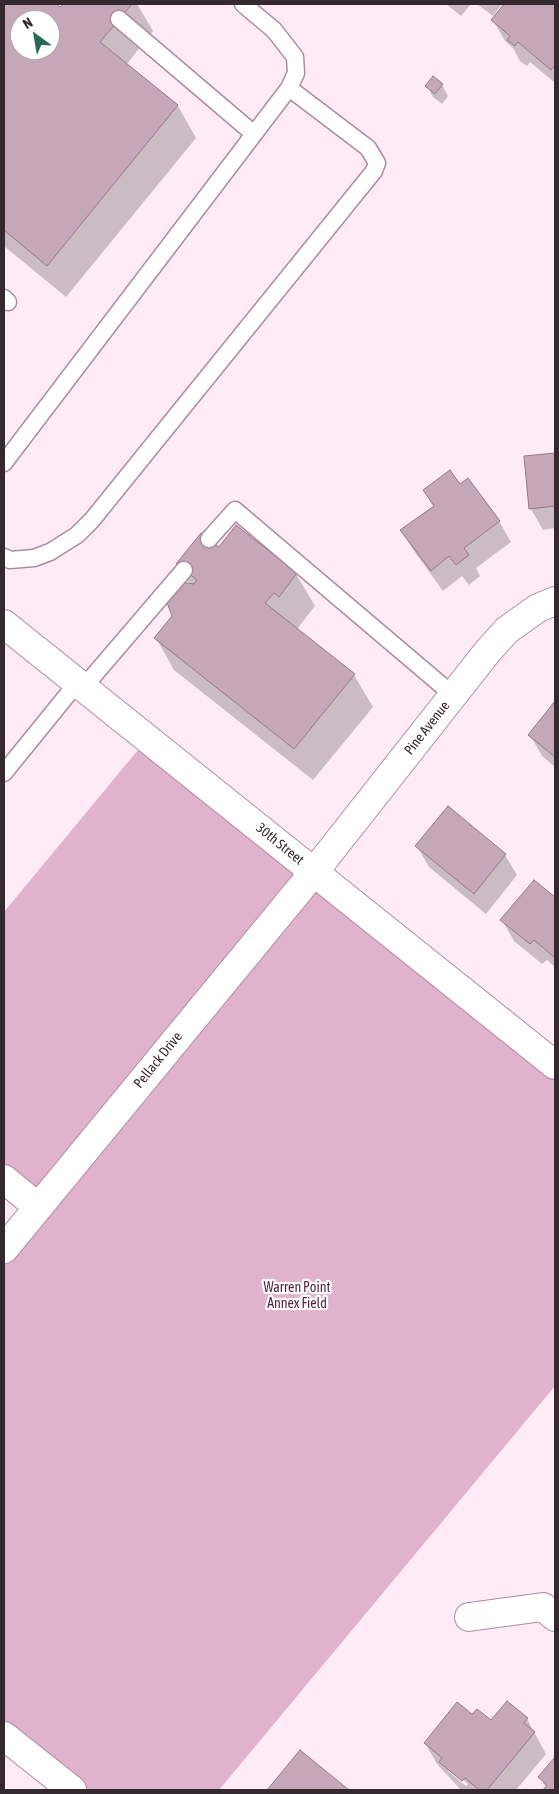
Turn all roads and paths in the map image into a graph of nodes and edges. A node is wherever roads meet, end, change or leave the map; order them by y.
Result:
1 (243, 4) edge
2 (119, 19) dead end
3 (289, 88) junction
4 (254, 134) junction
5 (4, 463) edge
6 (209, 539) dead end
7 (4, 557) edge
8 (184, 570) dead end
9 (555, 601) edge
10 (4, 624) edge
11 (80, 686) junction
12 (453, 696) junction
13 (4, 774) edge
14 (314, 872) junction
15 (555, 1065) edge
16 (4, 1179) edge
17 (38, 1207) junction
18 (4, 1250) edge
19 (469, 1617) dead end
20 (555, 1617) edge
21 (4, 1736) edge
22 (72, 1790) edge

1 - 3 lane
2 - 4 lane
3 - 4 lane
3 - 7 lane
4 - 5 lane
6 - 12 lane
8 - 11 lane
9 - 12 street, Pine Avenue
10 - 11 street, 30th Street
11 - 13 lane
11 - 14 street, 30th Street
12 - 14 street, Pine Avenue
14 - 15 street, 30th Street
14 - 17 street, Pellack Drive
16 - 17 street
17 - 18 street, Pellack Drive
19 - 20 street
21 - 22 street

